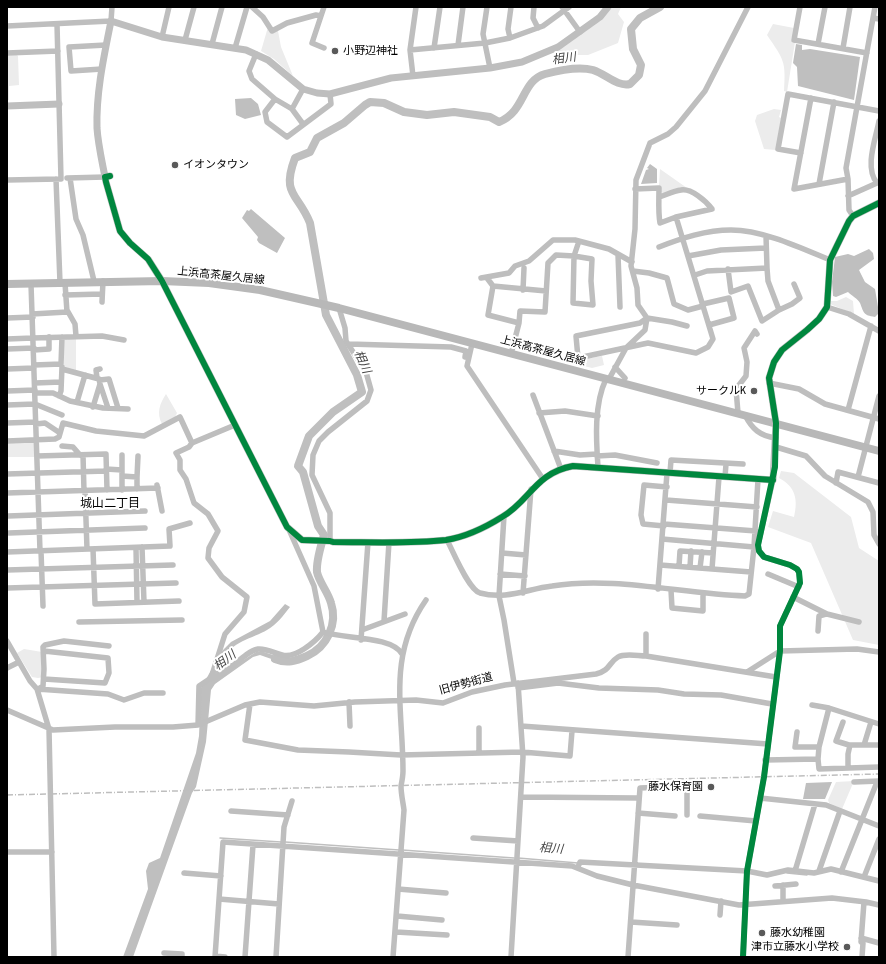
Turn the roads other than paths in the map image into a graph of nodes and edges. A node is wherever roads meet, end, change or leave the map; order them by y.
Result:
1 (112, 7) edge
2 (169, 7) edge
3 (194, 7) edge
4 (222, 7) edge
5 (247, 7) edge
6 (252, 7) edge
7 (324, 7) edge
8 (416, 7) edge
9 (440, 7) edge
10 (463, 7) edge
11 (487, 7) edge
12 (511, 7) edge
13 (534, 7) edge
14 (608, 7) edge
15 (748, 7) edge
16 (800, 7) edge
17 (825, 7) edge
18 (850, 7) edge
19 (875, 7) edge
20 (566, 8) edge
21 (321, 16) junction
22 (876, 19) edge
23 (111, 20) junction
24 (57, 24) junction
25 (7, 26) edge
26 (538, 28) junction
27 (580, 32) junction
28 (162, 37) junction
29 (510, 38) junction
30 (185, 40) junction
31 (485, 43) junction
32 (212, 44) junction
33 (818, 44) junction
34 (106, 45) junction
35 (458, 45) junction
36 (235, 48) junction
37 (324, 48) dead end
38 (434, 48) junction
39 (843, 48) junction
40 (410, 50) junction
41 (58, 51) junction
42 (7, 53) edge
43 (867, 53) junction
44 (256, 54) junction
45 (490, 68) junction
46 (102, 69) junction
47 (413, 76) junction
48 (303, 89) junction
49 (330, 94) junction
50 (811, 98) junction
51 (275, 99) junction
52 (834, 102) junction
53 (60, 104) junction
54 (7, 106) edge
55 (857, 107) junction
56 (292, 109) junction
57 (879, 111) edge
58 (879, 121) edge
59 (303, 124) junction
60 (801, 153) junction
61 (108, 176) junction
62 (70, 178) junction
63 (59, 179) junction
64 (848, 179) junction
65 (7, 180) edge
66 (878, 183) edge
67 (819, 184) junction
68 (635, 189) junction
69 (848, 196) junction
70 (659, 197) junction
71 (879, 203) edge
72 (853, 216) junction
73 (676, 217) junction
74 (766, 236) junction
75 (682, 238) junction
76 (579, 241) junction
77 (659, 247) dead end
78 (766, 248) junction
79 (618, 255) junction
80 (574, 256) junction
81 (688, 256) junction
82 (830, 260) junction
83 (632, 262) junction
84 (524, 268) dead end
85 (767, 268) junction
86 (728, 269) junction
87 (633, 271) junction
88 (695, 275) junction
89 (103, 281) junction
90 (162, 281) junction
91 (94, 282) junction
92 (62, 283) junction
93 (7, 284) edge
94 (31, 284) junction
95 (794, 284) dead end
96 (493, 286) junction
97 (523, 290) junction
98 (546, 291) junction
99 (102, 294) junction
100 (65, 295) junction
101 (102, 302) dead end
102 (703, 305) junction
103 (336, 307) junction
104 (620, 307) dead end
105 (826, 307) junction
106 (66, 310) junction
107 (779, 310) junction
108 (32, 316) junction
109 (7, 318) edge
110 (647, 318) junction
111 (519, 323) junction
112 (709, 325) junction
113 (688, 326) dead end
114 (871, 326) junction
115 (879, 331) edge
116 (757, 334) dead end
117 (76, 336) junction
118 (49, 337) junction
119 (62, 337) junction
120 (33, 338) junction
121 (7, 339) edge
122 (124, 340) dead end
123 (349, 344) junction
124 (472, 344) junction
125 (626, 348) junction
126 (7, 349) edge
127 (34, 349) junction
128 (511, 354) junction
129 (467, 366) junction
130 (34, 367) junction
131 (62, 367) junction
132 (615, 367) junction
133 (7, 369) edge
134 (100, 369) dead end
135 (85, 375) junction
136 (625, 378) dead end
137 (608, 379) junction
138 (99, 381) junction
139 (61, 382) junction
140 (35, 383) junction
141 (770, 383) junction
142 (7, 391) edge
143 (35, 391) junction
144 (533, 395) dead end
145 (59, 396) junction
146 (879, 396) edge
147 (77, 402) junction
148 (35, 404) junction
149 (7, 406) edge
150 (93, 407) junction
151 (108, 408) junction
152 (118, 408) junction
153 (128, 409) dead end
154 (848, 410) junction
155 (539, 412) junction
156 (742, 414) junction
157 (62, 415) dead end
158 (598, 416) junction
159 (876, 418) edge
160 (7, 423) edge
161 (36, 423) junction
162 (776, 423) junction
163 (235, 426) junction
164 (60, 435) junction
165 (776, 438) junction
166 (36, 440) junction
167 (7, 441) edge
168 (192, 443) junction
169 (62, 446) junction
170 (776, 446) junction
171 (865, 447) junction
172 (554, 451) junction
173 (879, 451) edge
174 (82, 455) junction
175 (122, 455) dead end
176 (597, 455) junction
177 (37, 456) junction
178 (59, 456) junction
179 (138, 456) dead end
180 (657, 463) dead end
181 (726, 464) junction
182 (742, 464) dead end
183 (598, 467) junction
184 (561, 469) junction
185 (106, 470) junction
186 (122, 470) junction
187 (84, 472) junction
188 (38, 473) junction
189 (668, 473) junction
190 (7, 474) edge
191 (122, 476) junction
192 (137, 477) junction
193 (722, 477) junction
194 (858, 477) junction
195 (543, 479) junction
196 (758, 479) junction
197 (774, 480) junction
198 (836, 483) junction
199 (879, 483) edge
200 (666, 487) junction
201 (137, 489) junction
202 (531, 489) junction
203 (107, 490) junction
204 (122, 490) junction
205 (85, 491) junction
206 (38, 492) junction
207 (7, 493) edge
208 (666, 500) junction
209 (717, 503) junction
210 (757, 507) junction
211 (145, 511) dead end
212 (162, 511) dead end
213 (86, 513) junction
214 (39, 515) junction
215 (8, 516) dead end
216 (504, 516) junction
217 (190, 523) dead end
218 (664, 525) junction
219 (145, 528) dead end
220 (715, 528) junction
221 (87, 531) junction
222 (756, 531) junction
223 (40, 532) junction
224 (290, 532) junction
225 (9, 533) dead end
226 (662, 539) junction
227 (447, 540) junction
228 (329, 541) junction
229 (368, 542) junction
230 (389, 542) junction
231 (714, 544) junction
232 (879, 544) edge
233 (756, 546) junction
234 (139, 547) junction
235 (90, 549) junction
236 (41, 551) junction
237 (691, 551) junction
238 (7, 552) edge
239 (702, 552) junction
240 (502, 553) junction
241 (714, 553) junction
242 (526, 555) junction
243 (173, 565) dead end
244 (660, 565) junction
245 (139, 566) junction
246 (679, 566) junction
247 (94, 567) junction
248 (690, 567) junction
249 (700, 568) junction
250 (42, 569) junction
251 (712, 569) junction
252 (7, 570) edge
253 (751, 572) junction
254 (500, 574) junction
255 (768, 574) dead end
256 (525, 576) junction
257 (176, 583) dead end
258 (140, 584) junction
259 (94, 585) junction
260 (42, 587) junction
261 (799, 587) junction
262 (7, 588) edge
263 (658, 589) junction
264 (671, 590) junction
265 (523, 593) junction
266 (703, 593) junction
267 (499, 596) junction
268 (793, 597) junction
269 (426, 600) dead end
270 (179, 601) dead end
271 (137, 602) junction
272 (144, 602) junction
273 (43, 606) dead end
274 (405, 614) dead end
275 (829, 614) junction
276 (182, 620) dead end
277 (384, 621) junction
278 (79, 622) dead end
279 (859, 622) dead end
280 (362, 630) junction
281 (818, 631) dead end
282 (323, 632) junction
283 (646, 634) dead end
284 (361, 640) junction
285 (7, 641) edge
286 (109, 646) dead end
287 (780, 651) junction
288 (44, 652) junction
289 (879, 652) edge
290 (402, 654) junction
291 (646, 656) junction
292 (20, 662) junction
293 (7, 668) edge
294 (747, 672) junction
295 (776, 677) junction
296 (211, 678) junction
297 (44, 679) junction
298 (516, 685) junction
299 (37, 689) junction
300 (163, 693) dead end
301 (399, 701) junction
302 (349, 702) junction
303 (250, 704) junction
304 (772, 704) junction
305 (812, 705) dead end
306 (829, 708) junction
307 (7, 710) edge
308 (843, 722) dead end
309 (871, 722) junction
310 (879, 724) edge
311 (198, 725) junction
312 (350, 726) dead end
313 (521, 726) junction
314 (479, 728) dead end
315 (49, 729) junction
316 (572, 730) junction
317 (797, 732) dead end
318 (768, 744) junction
319 (850, 745) junction
320 (864, 745) junction
321 (879, 745) edge
322 (819, 747) junction
323 (522, 752) junction
324 (479, 753) junction
325 (401, 755) junction
326 (818, 759) junction
327 (765, 760) junction
328 (848, 768) junction
329 (879, 768) edge
330 (854, 782) dead end
331 (878, 782) edge
332 (522, 797) junction
333 (638, 798) junction
334 (760, 798) junction
335 (292, 801) dead end
336 (815, 804) junction
337 (231, 811) dead end
338 (840, 811) junction
339 (638, 813) junction
340 (288, 815) junction
341 (687, 815) dead end
342 (675, 816) dead end
343 (700, 816) dead end
344 (862, 819) junction
345 (756, 821) junction
346 (879, 826) edge
347 (473, 838) dead end
348 (879, 839) edge
349 (518, 841) junction
350 (283, 844) junction
351 (253, 845) junction
352 (401, 851) junction
353 (7, 852) edge
354 (52, 852) junction
355 (518, 859) junction
356 (579, 865) junction
357 (634, 867) junction
358 (795, 871) junction
359 (820, 871) junction
360 (841, 872) junction
361 (184, 873) dead end
362 (747, 873) junction
363 (221, 876) junction
364 (864, 877) junction
365 (879, 881) edge
366 (796, 884) dead end
367 (634, 885) junction
368 (783, 885) junction
369 (775, 886) dead end
370 (398, 889) junction
371 (446, 893) dead end
372 (219, 899) junction
373 (249, 901) junction
374 (721, 901) junction
375 (783, 901) junction
376 (864, 902) junction
377 (279, 904) junction
378 (746, 905) junction
379 (879, 905) edge
380 (720, 915) dead end
381 (397, 916) junction
382 (442, 920) dead end
383 (631, 922) junction
384 (677, 925) dead end
385 (396, 932) junction
386 (447, 935) dead end
387 (861, 938) junction
388 (879, 943) edge
389 (164, 953) dead end
390 (54, 957) edge
391 (182, 957) edge
392 (215, 957) edge
393 (225, 957) edge
394 (245, 957) edge
395 (276, 957) edge
396 (394, 957) edge
397 (510, 957) edge
398 (628, 957) edge
399 (743, 957) edge
400 (862, 957) edge

1 - 23 street
2 - 28 street
3 - 30 street
4 - 32 street
5 - 36 street
6 - 21 street
7 - 21 street
8 - 40 street
9 - 38 street
10 - 35 street
11 - 31 street
12 - 29 street
13 - 26 street
14 - 27 street
15 - 68 street
16 - 33 street
17 - 33 street
18 - 39 street
19 - 22 street
20 - 26 street
20 - 27 street
21 - 37 street
22 - 43 street
23 - 24 street
23 - 28 street
23 - 34 street
24 - 25 street
24 - 41 street
26 - 29 street
27 - 45 street
28 - 30 street
29 - 31 street
30 - 32 street
31 - 35 street
31 - 45 street
32 - 36 street
33 - 39 street
34 - 46 street
34 - 46 street
35 - 38 street
36 - 44 street
38 - 40 street
39 - 43 street
40 - 47 street
41 - 42 street
41 - 53 street
43 - 55 street
44 - 48 street
44 - 51 street
45 - 47 street
46 - 61 street
47 - 49 street
48 - 49 street
48 - 56 street
49 - 59 street
50 - 52 street
50 - 60 street
50 - 60 street
51 - 56 street
51 - 59 street
52 - 55 street
52 - 67 street
53 - 54 street
53 - 63 street
55 - 57 street
55 - 64 street
56 - 59 street
58 - 66 street
60 - 67 street
61 - 62 street
61 - 90 street
62 - 63 street
62 - 91 street
63 - 65 street
63 - 92 street
64 - 67 street
64 - 69 street
66 - 69 street
68 - 70 street
68 - 83 street
69 - 72 street
70 - 73 street
70 - 73 street
71 - 72 street
72 - 82 street
73 - 75 street
74 - 75 street
74 - 78 street
74 - 82 street
75 - 77 street
75 - 81 street
76 - 79 street
76 - 80 street
76 - 96 street
78 - 81 street
78 - 85 street
79 - 83 street
79 - 104 street
80 - 80 street
80 - 98 street
81 - 88 street
82 - 105 street
83 - 87 street
84 - 97 street
85 - 86 street
85 - 107 street
86 - 88 street
86 - 107 street
87 - 102 street
87 - 110 street
88 - 102 street
89 - 90 main road, 上浜高茶屋久居線
89 - 91 main road, 上浜高茶屋久居線
89 - 99 street
90 - 103 main road, 上浜高茶屋久居線
90 - 163 street
91 - 92 main road, 上浜高茶屋久居線
92 - 94 main road, 上浜高茶屋久居線
92 - 100 street
93 - 94 main road, 上浜高茶屋久居線
94 - 108 street
95 - 107 street
96 - 97 street
96 - 111 street
97 - 98 street
98 - 111 street
99 - 100 street
99 - 101 street
100 - 106 street
102 - 112 street
102 - 112 street
103 - 123 street
103 - 124 main road, 上浜高茶屋久居線
105 - 114 street
105 - 141 street
106 - 108 street
106 - 117 street
108 - 109 street
108 - 120 street
110 - 113 street
110 - 125 street
110 - 125 street
111 - 128 street
112 - 125 street
114 - 115 street
114 - 154 street
116 - 156 street
117 - 119 street
117 - 122 street
118 - 119 street
118 - 120 street
118 - 127 street
119 - 131 street
120 - 121 street
120 - 127 street
123 - 129 street
123 - 228 street
124 - 128 main road, 上浜高茶屋久居線
124 - 129 street
125 - 132 street
126 - 127 street
127 - 130 street
128 - 137 main road, 上浜高茶屋久居線
129 - 195 street
130 - 131 street
130 - 133 street
130 - 140 street
131 - 135 street
131 - 139 street
132 - 136 street
132 - 137 street
134 - 138 street
135 - 138 street
135 - 147 street
137 - 156 main road, 上浜高茶屋久居線
137 - 158 street
138 - 150 street
138 - 151 street
138 - 152 street
139 - 140 street
139 - 145 street
140 - 143 street
141 - 154 street
141 - 162 street
142 - 143 street
143 - 145 street
143 - 148 street
144 - 155 street
145 - 147 street
146 - 159 street
147 - 150 street
148 - 149 street
148 - 157 street
148 - 161 street
150 - 151 street
151 - 152 street
152 - 153 street
154 - 159 street
155 - 158 street
155 - 172 street
156 - 162 main road, 上浜高茶屋久居線
156 - 165 street
158 - 176 street
159 - 171 street
160 - 161 street
161 - 164 street
161 - 166 street
162 - 165 street
162 - 171 main road, 上浜高茶屋久居線
163 - 168 street
163 - 224 street
164 - 166 street
164 - 168 street
164 - 169 street
165 - 170 street
166 - 167 street
166 - 177 street
168 - 296 street
169 - 174 street
169 - 178 street
170 - 197 street
170 - 198 street
171 - 173 main road, 上浜高茶屋久居線
171 - 194 street
172 - 176 street
172 - 184 street
174 - 178 street
174 - 185 street
174 - 187 street
175 - 186 street
176 - 180 street
176 - 183 street
177 - 178 street
177 - 188 street
179 - 192 street
181 - 182 street
181 - 189 street
181 - 193 street
183 - 184 street
183 - 189 street
184 - 195 street
185 - 186 street
185 - 187 street
185 - 203 street
186 - 191 street
187 - 188 street
187 - 205 street
188 - 190 street
188 - 206 street
189 - 193 street
189 - 200 street
191 - 192 street
191 - 204 street
192 - 201 street
193 - 196 street
193 - 209 street
194 - 198 street
194 - 199 street
195 - 202 street
196 - 197 street
196 - 210 street
197 - 233 street
198 - 232 street
200 - 208 street
200 - 218 street
201 - 204 street
201 - 212 street
202 - 216 street
202 - 242 street
203 - 204 street
203 - 205 street
205 - 206 street
205 - 213 street
206 - 207 street
206 - 214 street
208 - 209 street
208 - 218 street
209 - 210 street
209 - 220 street
210 - 222 street
211 - 213 street
213 - 214 street
213 - 221 street
214 - 215 street
214 - 223 street
216 - 227 street
216 - 240 street
217 - 234 street
218 - 220 street
218 - 226 street
219 - 221 street
220 - 222 street
220 - 231 street
221 - 223 street
221 - 235 street
222 - 233 street
223 - 225 street
223 - 236 street
224 - 228 street
224 - 282 street
226 - 231 street
226 - 244 street
227 - 230 street
227 - 267 street
228 - 229 street
229 - 230 street
229 - 280 street
230 - 277 street
231 - 233 street
231 - 241 street
233 - 253 street
233 - 261 street
234 - 235 street
234 - 245 street
235 - 236 street
235 - 247 street
236 - 238 street
236 - 250 street
237 - 239 street
237 - 246 street
237 - 248 street
239 - 241 street
239 - 249 street
240 - 242 street
240 - 254 street
241 - 251 street
242 - 256 street
243 - 245 street
244 - 246 street
244 - 263 street
245 - 247 street
245 - 258 street
246 - 248 street
247 - 250 street
247 - 259 street
248 - 249 street
249 - 251 street
250 - 252 street
250 - 260 street
251 - 253 street
253 - 266 street
254 - 256 street
254 - 267 street
255 - 261 street
256 - 265 street
257 - 258 street
258 - 259 street
258 - 271 street
258 - 272 street
259 - 260 street
259 - 271 street
260 - 262 street
260 - 273 street
261 - 268 street
263 - 264 street
263 - 265 street
264 - 266 street
264 - 266 street
265 - 267 street
267 - 298 street
268 - 275 street
268 - 287 street
269 - 290 street
270 - 272 street
271 - 272 street
274 - 277 street
275 - 279 street
275 - 281 street
276 - 278 street
277 - 280 street
280 - 284 street
282 - 284 street
282 - 296 street
283 - 291 street
284 - 290 street
285 - 292 street
286 - 288 street
287 - 289 street
287 - 294 street
287 - 295 street
288 - 297 street
288 - 297 street
290 - 301 street
291 - 294 street
291 - 298 street
292 - 293 street
292 - 299 street
294 - 295 street
295 - 304 street
296 - 311 street
297 - 299 street
298 - 301 street, 旧伊勢街道
298 - 304 street
298 - 313 street
299 - 300 street
299 - 315 street
301 - 302 street, 旧伊勢街道
301 - 325 street
302 - 303 street, 旧伊勢街道
302 - 312 street
303 - 311 street, 旧伊勢街道
303 - 325 street
304 - 318 street
305 - 306 street
306 - 309 street
306 - 322 street
307 - 315 street
308 - 319 street
309 - 310 street
309 - 320 street
311 - 315 street
313 - 316 street
313 - 323 street
314 - 324 street
315 - 354 street
316 - 318 street
316 - 323 street
317 - 322 street
318 - 327 street
319 - 320 street
319 - 328 street
320 - 321 street
322 - 326 street
323 - 324 street
323 - 332 street
324 - 325 street
325 - 352 street
326 - 327 street
326 - 328 street
327 - 334 street
328 - 329 street
330 - 331 street
331 - 344 street
332 - 333 street
332 - 349 street
333 - 339 street
333 - 341 street
334 - 336 street
334 - 345 street
335 - 340 street
336 - 338 street
336 - 358 street
337 - 340 street
338 - 344 street
338 - 359 street
339 - 342 street
339 - 357 street
340 - 350 street
343 - 345 street
344 - 346 street
344 - 360 street
345 - 362 street
347 - 349 street
348 - 364 street
349 - 355 street
350 - 351 street
350 - 352 street
350 - 377 street
351 - 363 street
351 - 373 street
352 - 355 street
352 - 370 street
353 - 354 street
354 - 390 street
355 - 356 street
355 - 397 street
356 - 357 street
356 - 367 street
357 - 362 street
357 - 367 street
358 - 359 street
358 - 362 street
359 - 360 street
360 - 364 street
361 - 363 street
362 - 378 street
363 - 372 street
364 - 365 street
366 - 368 street
367 - 374 street
367 - 383 street
368 - 369 street
368 - 375 street
370 - 371 street
370 - 381 street
372 - 373 street
372 - 392 street
373 - 377 street
373 - 394 street
374 - 378 street
374 - 380 street
375 - 376 street
375 - 378 street
376 - 379 street
376 - 387 street
377 - 395 street
378 - 399 street
381 - 382 street
381 - 385 street
383 - 384 street
383 - 398 street
385 - 386 street
385 - 396 street
387 - 388 street
387 - 400 street
389 - 391 street
392 - 393 street

